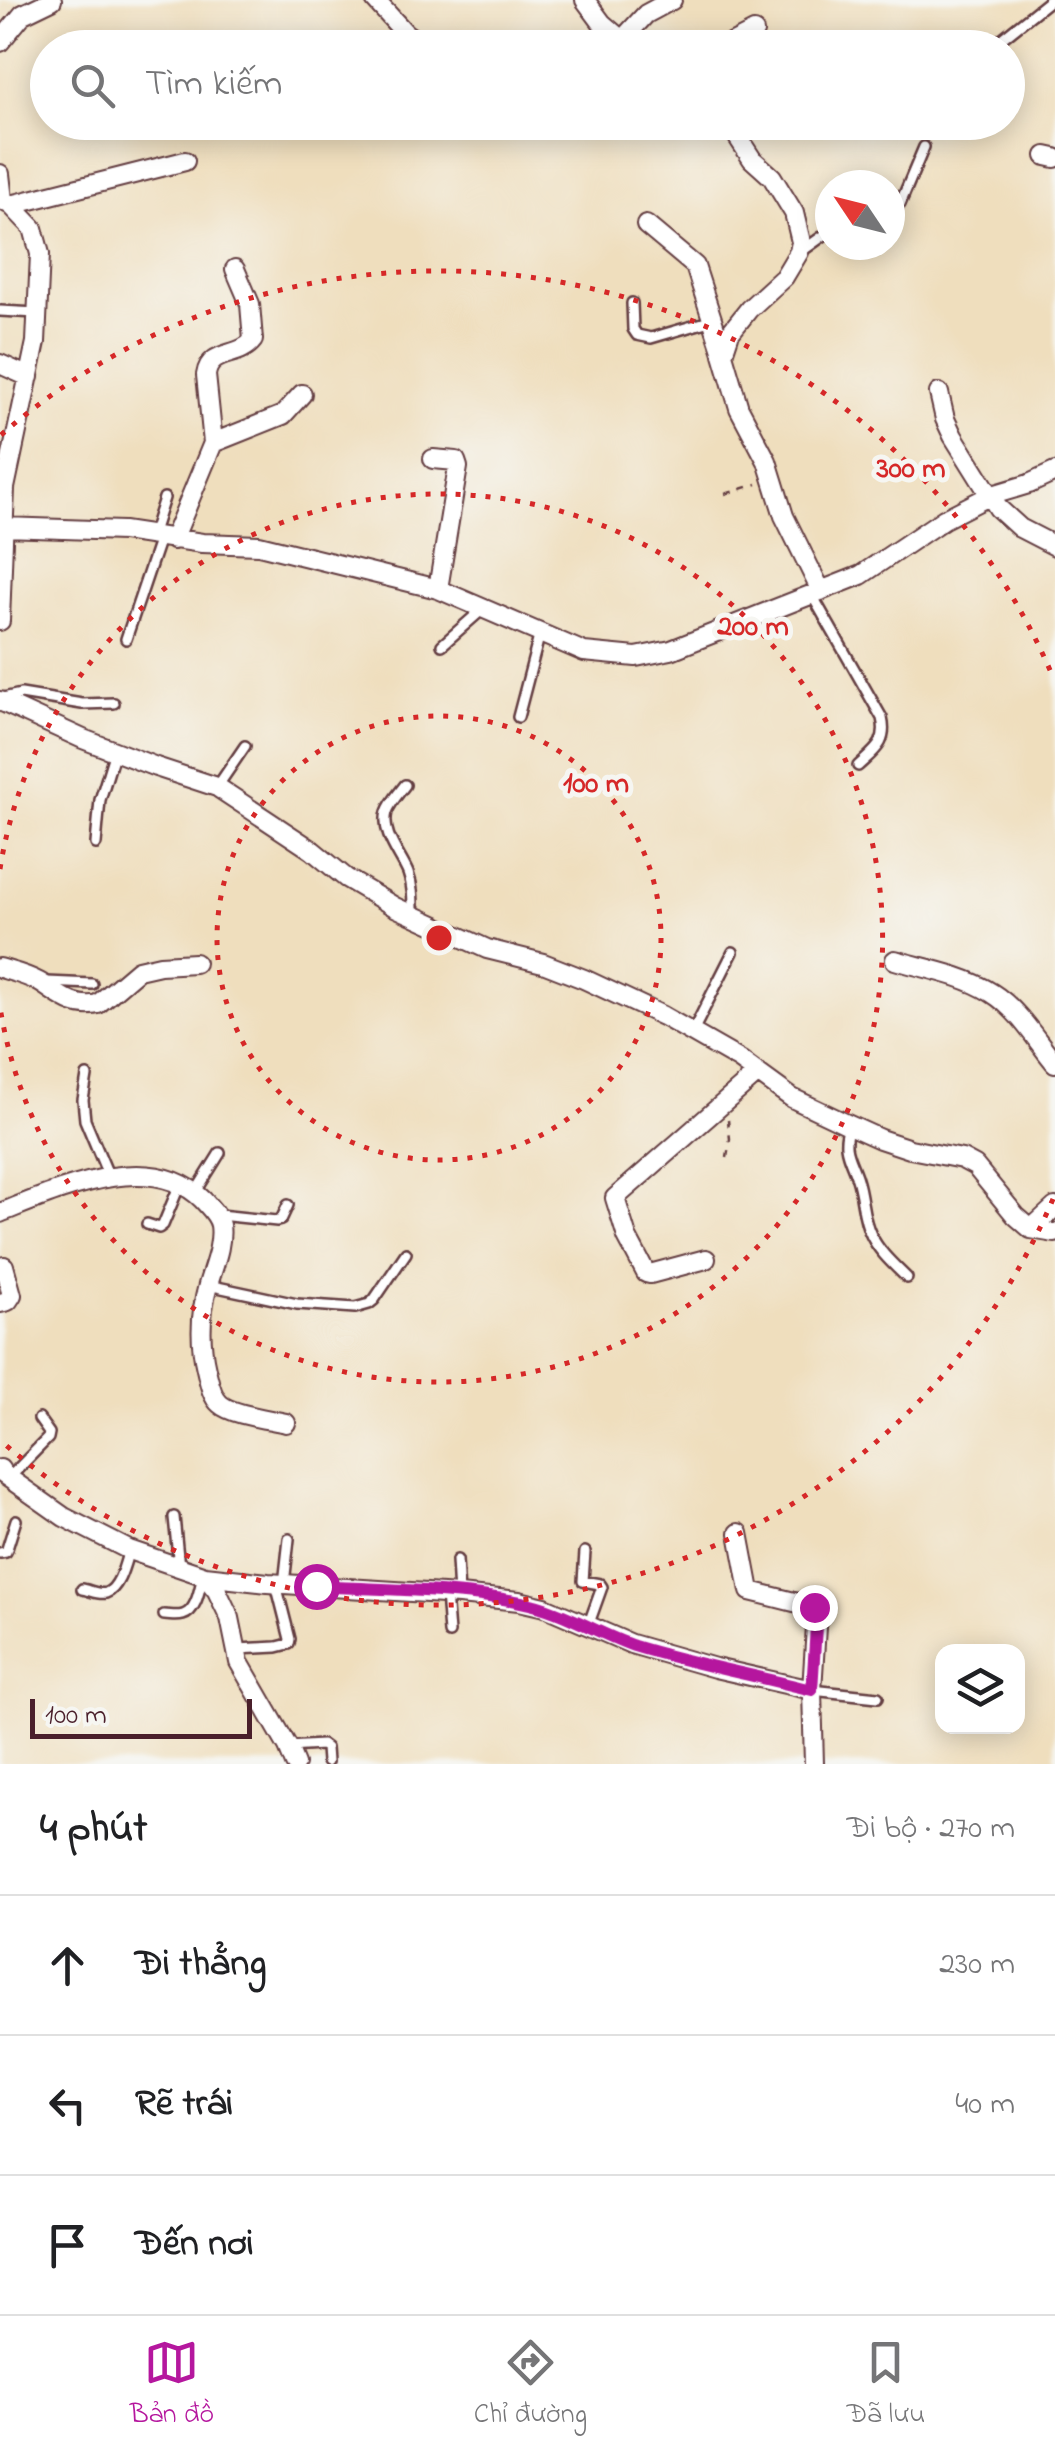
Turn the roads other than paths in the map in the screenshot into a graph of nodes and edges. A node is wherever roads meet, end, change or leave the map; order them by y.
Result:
1 (52, 0) edge
2 (376, 0) edge
3 (585, 0) edge
4 (672, 0) edge
5 (1050, 0) edge
6 (402, 30) edge
7 (610, 30) edge
8 (636, 30) edge
9 (1012, 30) edge
10 (0, 42) edge
11 (740, 140) edge
12 (924, 147) dead end
13 (185, 162) dead end
14 (0, 174) edge
15 (905, 192) edge
16 (5, 201) edge
17 (646, 226) dead end
18 (815, 241) edge
19 (799, 252) junction
20 (235, 269) dead end
21 (632, 303) dead end
22 (0, 312) edge
23 (37, 313) junction
24 (713, 320) junction
25 (723, 354) junction
26 (0, 364) edge
27 (29, 377) junction
28 (940, 393) dead end
29 (302, 394) dead end
30 (213, 442) junction
31 (7, 447) edge
32 (433, 459) dead end
33 (1055, 472) edge
34 (989, 496) junction
35 (164, 498) dead end
36 (4, 527) junction
37 (162, 538) junction
38 (1055, 546) edge
39 (1, 551) edge
40 (438, 589) junction
41 (816, 593) junction
42 (484, 608) junction
43 (0, 609) edge
44 (0, 621) edge
45 (540, 633) junction
46 (126, 639) dead end
47 (442, 645) dead end
48 (0, 700) edge
49 (114, 704) dead end
50 (518, 717) dead end
51 (245, 746) dead end
52 (115, 751) junction
53 (858, 766) dead end
54 (405, 785) dead end
55 (217, 787) junction
56 (96, 844) dead end
57 (413, 916) junction
58 (732, 952) dead end
59 (895, 960) dead end
60 (195, 963) dead end
61 (0, 968) edge
62 (39, 982) junction
63 (92, 984) dead end
64 (692, 1033) junction
65 (1055, 1063) edge
66 (758, 1074) junction
67 (87, 1076) dead end
68 (848, 1125) junction
69 (220, 1153) dead end
70 (109, 1176) junction
71 (188, 1188) junction
72 (288, 1205) dead end
73 (1055, 1207) edge
74 (0, 1213) edge
75 (216, 1215) junction
76 (147, 1224) dead end
77 (1031, 1228) junction
78 (1055, 1233) edge
79 (406, 1253) dead end
80 (706, 1259) dead end
81 (4, 1266) dead end
82 (907, 1278) dead end
83 (208, 1286) junction
84 (0, 1303) edge
85 (39, 1419) dead end
86 (286, 1424) dead end
87 (3, 1475) edge
88 (174, 1517) dead end
89 (16, 1520) dead end
90 (739, 1533) dead end
91 (289, 1538) dead end
92 (129, 1550) junction
93 (585, 1552) dead end
94 (0, 1554) edge
95 (457, 1560) dead end
96 (179, 1567) junction
97 (204, 1575) junction
98 (280, 1583) junction
99 (82, 1589) dead end
100 (453, 1594) junction
101 (164, 1615) dead end
102 (588, 1628) junction
103 (449, 1634) dead end
104 (235, 1649) junction
105 (812, 1690) junction
106 (878, 1698) dead end
107 (292, 1756) edge
108 (327, 1762) edge
109 (814, 1764) edge

1 - 10 street
2 - 6 street
3 - 7 street
4 - 8 street
5 - 9 lane
11 - 19 street
12 - 15 lane
13 - 16 street
14 - 16 street
16 - 23 street
17 - 24 street
18 - 19 lane
19 - 25 street
20 - 30 street
21 - 24 lane
22 - 23 lane
23 - 27 street
24 - 25 street
25 - 41 street
26 - 27 street
27 - 31 street
28 - 34 street
29 - 30 street
30 - 37 street
31 - 36 street
32 - 40 street
33 - 34 street
34 - 38 street
34 - 41 street
35 - 37 lane
36 - 37 street
36 - 39 street
37 - 40 street
37 - 46 lane
39 - 43 street
40 - 42 street
41 - 45 street
41 - 53 lane
42 - 45 street
42 - 47 lane
43 - 44 street
45 - 50 lane
48 - 49 lane
48 - 52 street
51 - 55 lane
52 - 55 street
52 - 56 lane
54 - 57 lane
55 - 57 street
57 - 64 street
58 - 64 lane
59 - 65 street
60 - 62 street
61 - 62 street
62 - 63 lane
64 - 66 street
66 - 68 street
66 - 80 street
67 - 70 lane
68 - 77 street
68 - 82 lane
69 - 71 lane
70 - 71 street
70 - 74 street
71 - 75 street
71 - 76 lane
72 - 75 lane
73 - 77 street
75 - 83 street
77 - 78 street
79 - 83 lane
81 - 84 street
83 - 86 street
85 - 87 lane
87 - 92 street
88 - 96 lane
89 - 94 lane
90 - 105 street
91 - 98 lane
92 - 96 street
92 - 99 lane
93 - 102 lane
95 - 100 lane
96 - 97 street
97 - 98 street
97 - 101 lane
97 - 104 street
98 - 100 street
98 - 104 lane
100 - 102 street
100 - 103 lane
102 - 105 street
104 - 107 street
105 - 106 lane
105 - 109 street
107 - 108 lane

